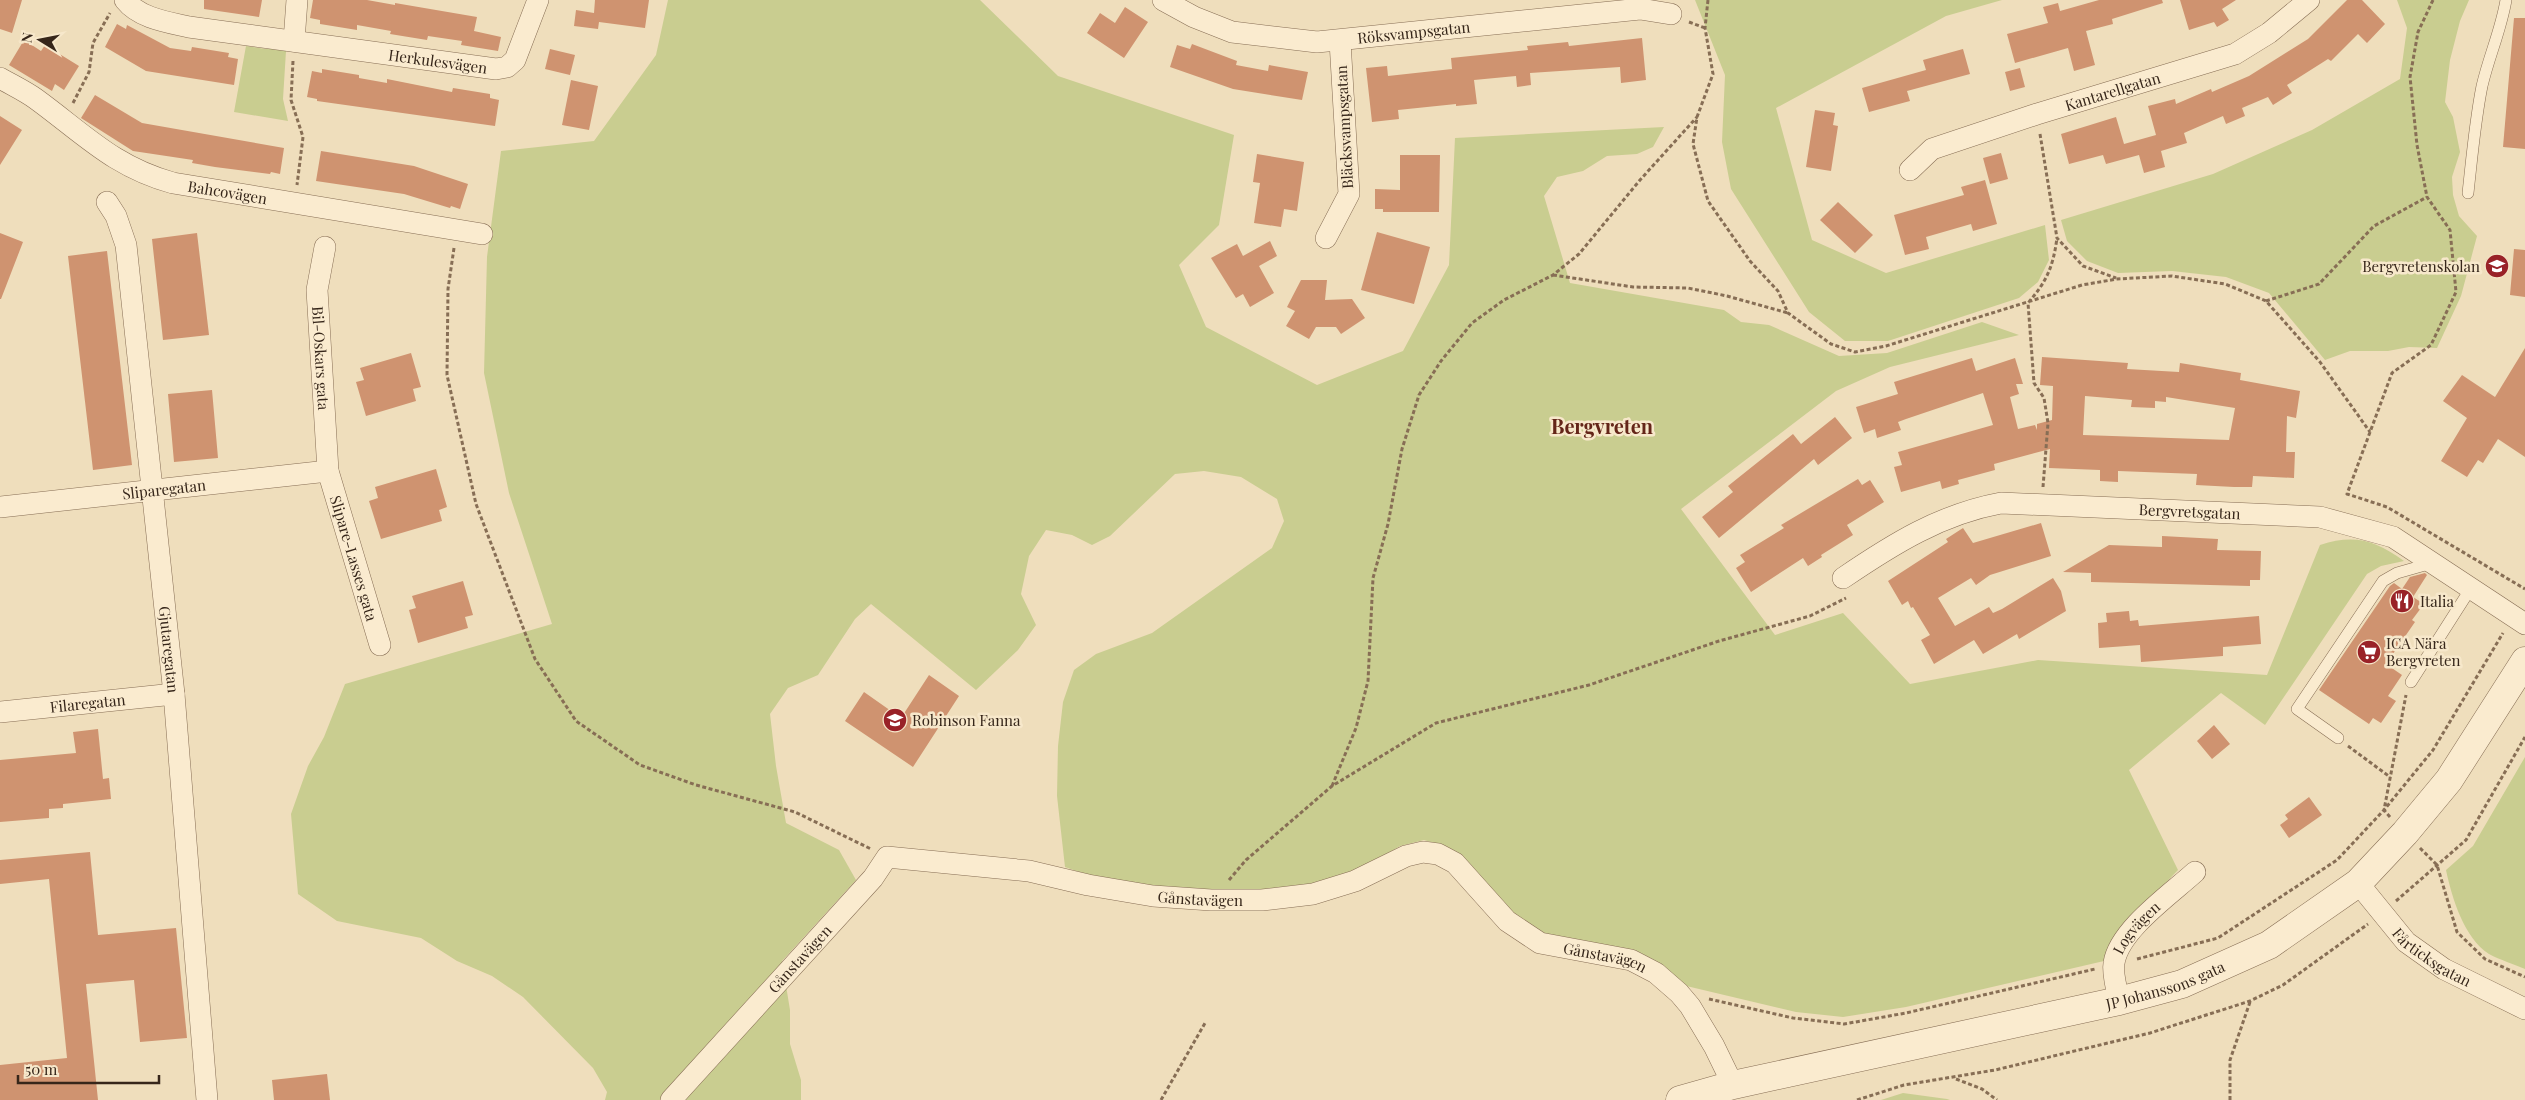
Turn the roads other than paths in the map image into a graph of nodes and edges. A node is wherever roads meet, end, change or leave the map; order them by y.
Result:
1 (298, 0) edge
2 (538, 0) edge
3 (1163, 0) edge
4 (2309, 0) edge
5 (2506, 0) edge
6 (119, 5) edge
7 (1670, 14) dead end
8 (294, 41) junction
9 (1340, 41) junction
10 (0, 78) edge
11 (1910, 170) dead end
12 (2468, 193) dead end
13 (107, 202) dead end
14 (482, 234) dead end
15 (1326, 238) dead end
16 (325, 247) dead end
17 (328, 471) junction
18 (154, 491) junction
19 (0, 507) edge
20 (2432, 563) junction
21 (1848, 586) road end
22 (2471, 588) junction
23 (2525, 624) edge
24 (380, 644) dead end
25 (2525, 661) edge
26 (2411, 682) road end
27 (174, 694) junction
28 (0, 712) edge
29 (2338, 738) road end
30 (2194, 872) dead end
31 (2358, 883) junction
32 (2119, 1001) junction
33 (2525, 1009) edge
34 (1733, 1085) junction
35 (207, 1100) edge
36 (672, 1100) edge
37 (1680, 1100) edge

1 - 8 street
2 - 8 street, Herkulesvägen
3 - 9 street, Röksvampsgatan
4 - 11 street, Kantarellgatan
5 - 12 lane
6 - 8 street, Herkulesvägen
7 - 9 street, Röksvampsgatan
9 - 15 street, Bläcksvampsgatan
10 - 14 street, Bahcovägen
13 - 18 street, Gjutaregatan
16 - 17 street, Bil-Oskars gata
17 - 18 street, Sliparegatan
17 - 24 street, Slipare-Lasses gata
18 - 19 street, Sliparegatan
18 - 27 street, Gjutaregatan
20 - 21 street, Bergvretsgatan
20 - 22 street, Bergvretsgatan
20 - 29 lane
22 - 23 street, Bergvretsgatan
22 - 26 lane
25 - 31 street, JP Johanssons gata
27 - 28 street, Filaregatan
27 - 35 street, Gjutaregatan
30 - 32 street, Logvägen
31 - 32 street, JP Johanssons gata
31 - 33 street, Fårticksgatan
32 - 34 street, JP Johanssons gata
34 - 36 street, Gånstavägen
34 - 37 street, JP Johanssons gata

